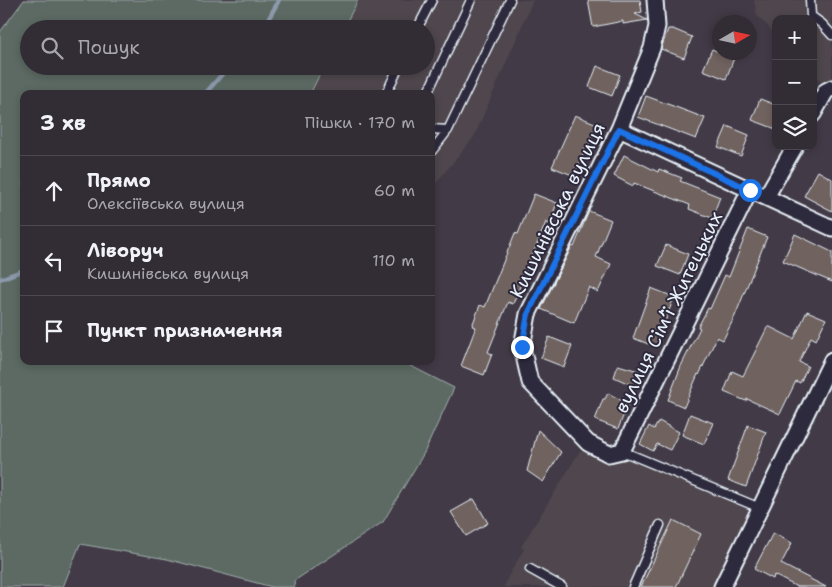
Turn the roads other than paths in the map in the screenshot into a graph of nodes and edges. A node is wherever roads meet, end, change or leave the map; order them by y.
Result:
1 (432, 0) edge
2 (471, 0) edge
3 (510, 0) edge
4 (655, 0) edge
5 (810, 0) edge
6 (422, 20) edge
7 (832, 35) edge
8 (395, 75) edge
9 (832, 88) edge
10 (388, 90) edge
11 (429, 90) edge
12 (817, 107) edge
13 (435, 128) edge
14 (619, 129) junction
15 (448, 130) junction
16 (435, 147) edge
17 (793, 150) edge
18 (750, 190) junction
19 (766, 197) junction
20 (832, 228) edge
21 (832, 360) edge
22 (622, 452) junction
23 (760, 508) junction
24 (660, 525) dead end
25 (530, 569) dead end
26 (562, 587) edge
27 (633, 587) edge
28 (722, 587) edge

1 - 6 lane
2 - 11 lane
3 - 15 lane
4 - 14 street, Кишинівська вулиця
5 - 7 lane
8 - 10 lane
9 - 12 street
13 - 15 lane
14 - 18 street
14 - 22 street, Кишинівська вулиця
15 - 16 lane
17 - 19 street
18 - 19 street
18 - 22 street, вулиця Сімʼї Житецьких
19 - 20 street
21 - 23 street
22 - 23 lane
23 - 28 street
24 - 27 lane
25 - 26 lane

